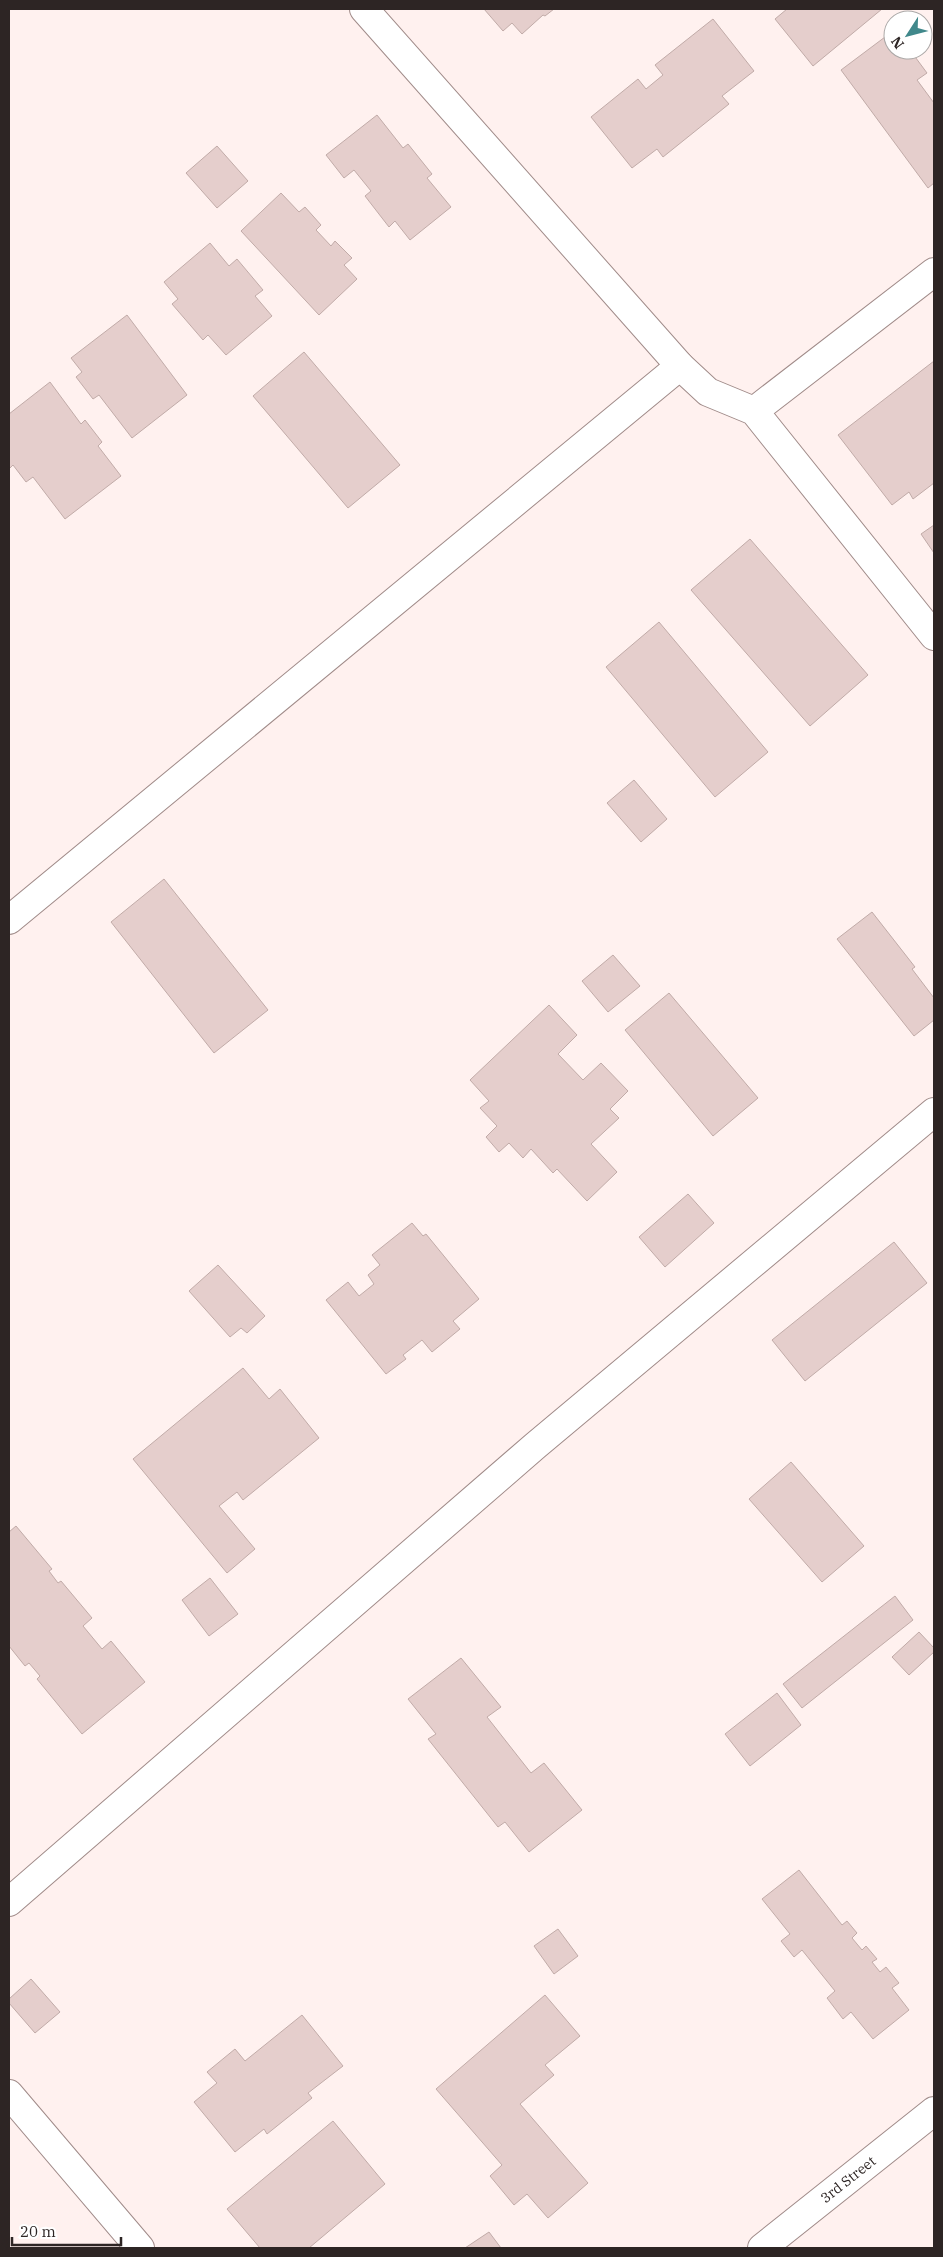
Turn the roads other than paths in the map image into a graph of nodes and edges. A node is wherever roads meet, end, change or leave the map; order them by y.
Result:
1 (364, 9) edge
2 (934, 272) edge
3 (680, 366) junction
4 (754, 411) junction
5 (934, 636) edge
6 (9, 920) edge
7 (934, 1112) edge
8 (9, 1902) edge
9 (9, 2094) edge
10 (934, 2111) edge
11 (140, 2248) edge
12 (762, 2248) edge

1 - 3 street
2 - 4 street
3 - 4 street
3 - 6 street
4 - 5 street
7 - 8 street
9 - 11 street
10 - 12 street, 3rd Street

